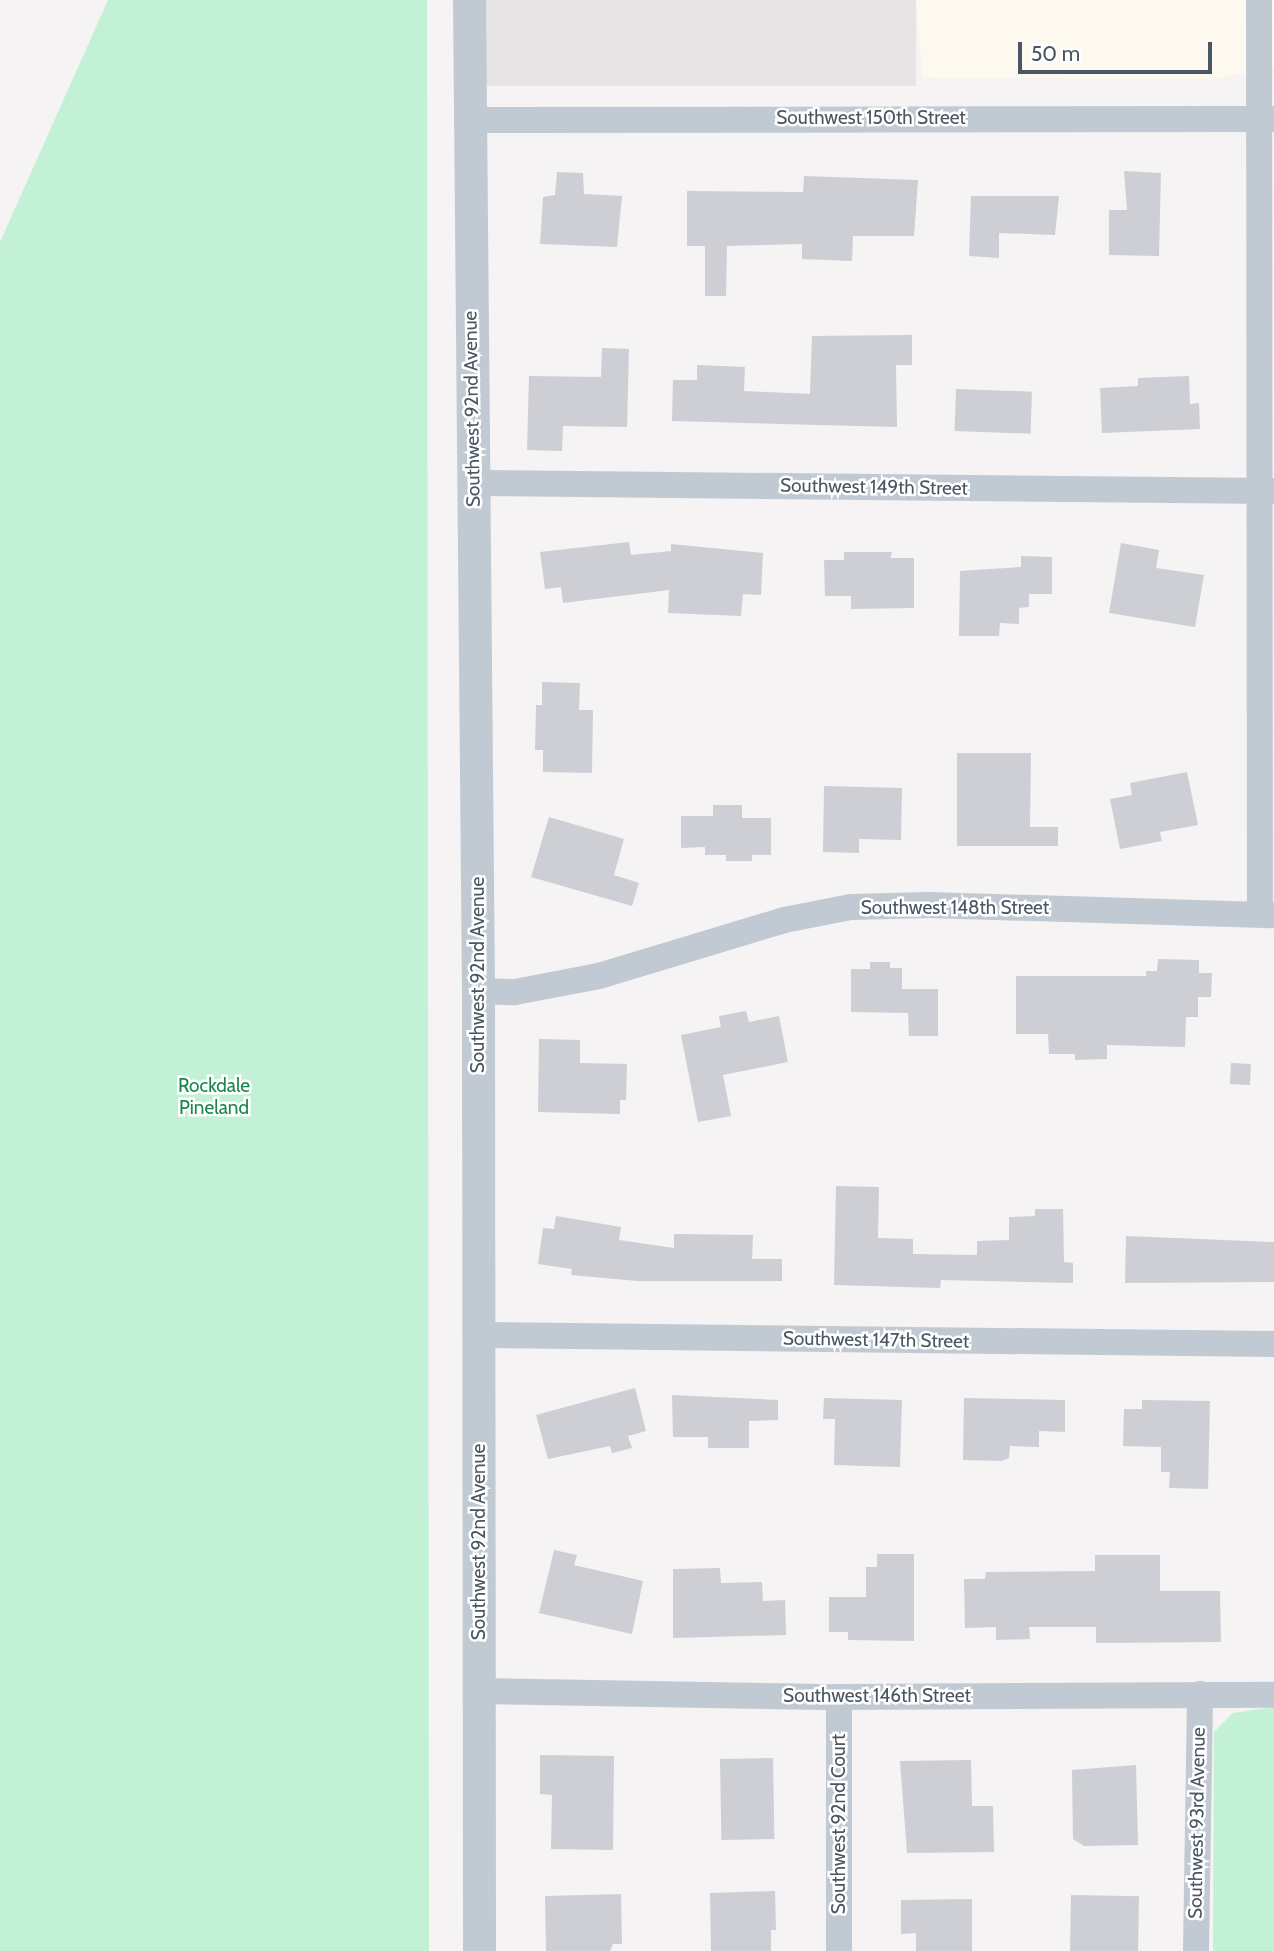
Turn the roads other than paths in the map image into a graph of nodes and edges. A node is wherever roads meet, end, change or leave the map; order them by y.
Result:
1 (469, 0) edge
2 (1259, 0) edge
3 (1268, 119) edge
4 (468, 120) junction
5 (473, 483) junction
6 (1266, 491) edge
7 (1267, 914) edge
8 (478, 991) junction
9 (478, 1335) junction
10 (1274, 1344) edge
11 (480, 1691) junction
12 (1200, 1694) junction
13 (1274, 1695) edge
14 (839, 1697) junction
15 (479, 1951) edge
16 (839, 1951) edge
17 (1196, 1951) edge

1 - 4 street, Southwest 92nd Avenue
2 - 3 street
3 - 4 street, Southwest 150th Street
3 - 6 street
4 - 5 street, Southwest 92nd Avenue
5 - 6 street, Southwest 149th Street
5 - 8 street, Southwest 92nd Avenue
6 - 7 street
7 - 8 street, Southwest 148th Street
8 - 9 street, Southwest 92nd Avenue
9 - 10 street, Southwest 147th Street
9 - 11 street, Southwest 92nd Avenue
11 - 14 street, Southwest 146th Street
11 - 15 street, Southwest 92nd Avenue
12 - 13 street, Southwest 146th Street
12 - 14 street, Southwest 146th Street
12 - 17 street, Southwest 93rd Avenue
14 - 16 street, Southwest 92nd Court

